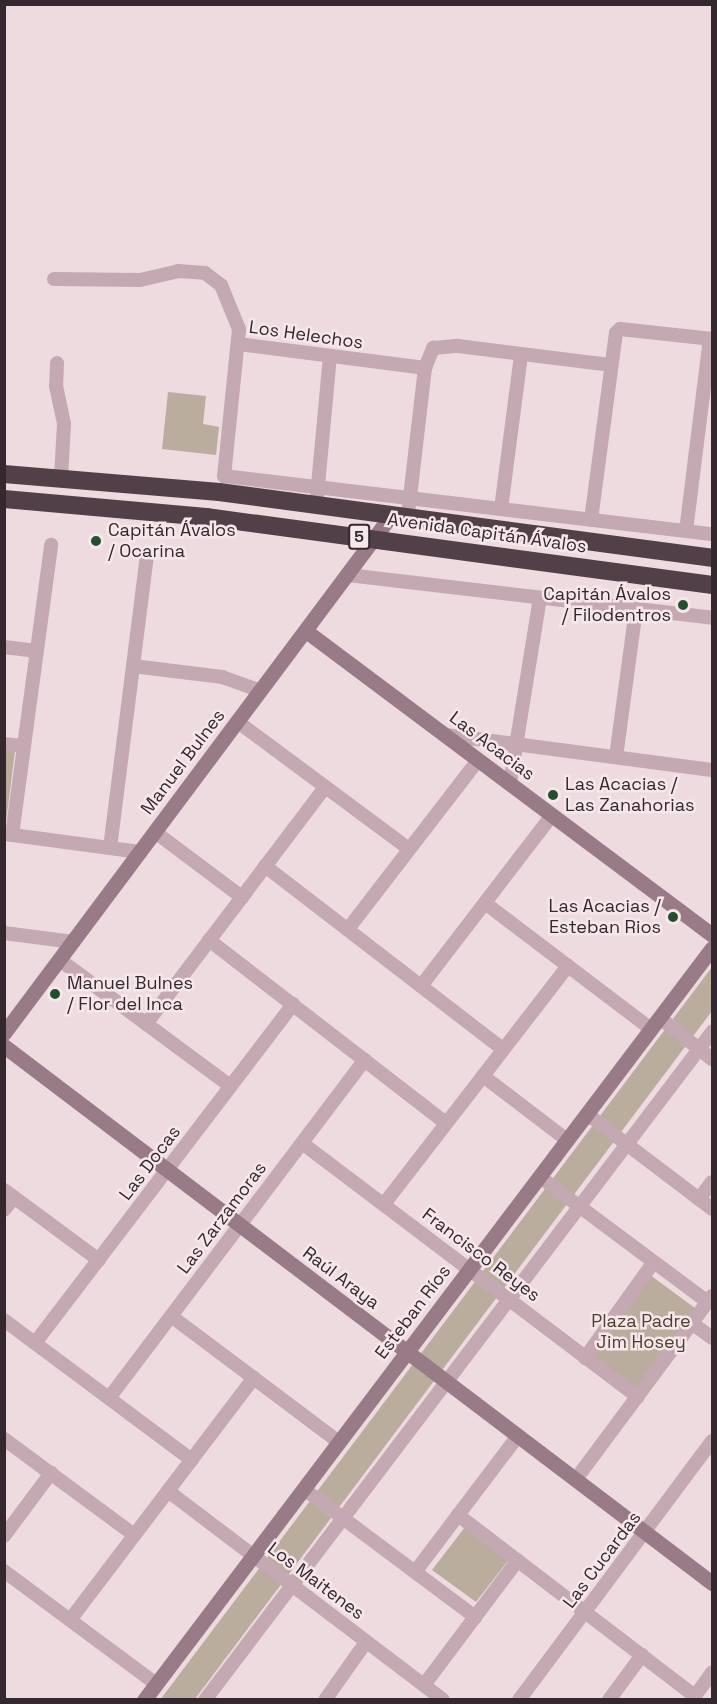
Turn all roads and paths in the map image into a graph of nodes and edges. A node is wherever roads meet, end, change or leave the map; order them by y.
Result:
1 (54, 279) dead end
2 (711, 339) edge
3 (238, 344) junction
4 (521, 354) junction
5 (330, 357) junction
6 (57, 363) dead end
7 (610, 365) junction
8 (425, 368) junction
9 (4, 474) edge
10 (61, 478) junction
11 (317, 496) junction
12 (410, 498) junction
13 (4, 499) edge
14 (501, 509) junction
15 (400, 515) junction
16 (591, 520) junction
17 (686, 531) junction
18 (712, 534) edge
19 (375, 539) junction
20 (51, 544) dead end
21 (147, 556) dead end
22 (712, 558) edge
23 (348, 575) junction
24 (712, 585) edge
25 (540, 598) junction
26 (636, 609) junction
27 (712, 618) edge
28 (306, 631) junction
29 (4, 647) edge
30 (37, 651) junction
31 (133, 666) junction
32 (261, 691) junction
33 (238, 722) junction
34 (446, 735) junction
35 (4, 744) edge
36 (516, 744) junction
37 (24, 746) junction
38 (616, 757) junction
39 (478, 760) junction
40 (712, 768) edge
41 (510, 783) junction
42 (326, 787) junction
43 (552, 815) junction
44 (155, 832) junction
45 (8, 835) edge
46 (110, 848) junction
47 (409, 849) junction
48 (140, 852) junction
49 (265, 866) junction
50 (242, 897) junction
51 (485, 903) junction
52 (348, 929) junction
53 (4, 933) edge
54 (712, 935) edge
55 (210, 940) junction
56 (73, 942) junction
57 (712, 948) edge
58 (60, 960) junction
59 (568, 966) junction
60 (422, 986) junction
61 (293, 1004) junction
62 (146, 1024) junction
63 (655, 1024) junction
64 (712, 1032) edge
65 (4, 1033) edge
66 (4, 1046) edge
67 (700, 1048) junction
68 (503, 1049) junction
69 (712, 1059) edge
70 (365, 1060) junction
71 (483, 1076) junction
72 (230, 1086) junction
73 (587, 1114) junction
74 (446, 1123) junction
75 (567, 1140) junction
76 (302, 1143) junction
77 (627, 1144) junction
78 (167, 1170) junction
79 (540, 1177) junction
80 (712, 1182) edge
81 (9, 1193) edge
82 (699, 1199) junction
83 (384, 1204) junction
84 (579, 1206) junction
85 (712, 1209) edge
86 (4, 1210) edge
87 (240, 1225) junction
88 (99, 1260) junction
89 (653, 1263) junction
90 (470, 1269) junction
91 (508, 1299) junction
92 (710, 1299) edge
93 (171, 1316) junction
94 (4, 1320) edge
95 (693, 1324) junction
96 (712, 1338) edge
97 (35, 1343) junction
98 (408, 1352) junction
99 (585, 1358) junction
100 (254, 1378) junction
101 (446, 1380) junction
102 (638, 1397) junction
103 (109, 1398) junction
104 (518, 1436) junction
105 (4, 1439) edge
106 (712, 1441) edge
107 (339, 1442) junction
108 (708, 1457) edge
109 (192, 1460) junction
110 (51, 1473) junction
111 (576, 1479) junction
112 (304, 1489) junction
113 (168, 1491) junction
114 (458, 1515) junction
115 (342, 1517) junction
116 (645, 1532) junction
117 (134, 1535) junction
118 (4, 1536) edge
119 (253, 1556) junction
120 (518, 1560) junction
121 (4, 1571) edge
122 (415, 1572) junction
123 (712, 1583) edge
124 (291, 1584) junction
125 (585, 1612) junction
126 (475, 1617) junction
127 (70, 1620) junction
128 (366, 1642) junction
129 (642, 1655) junction
130 (712, 1672) edge
131 (424, 1685) junction
132 (151, 1694) edge
133 (693, 1698) edge
134 (204, 1700) edge
135 (325, 1700) edge
136 (443, 1700) edge
137 (519, 1700) edge
138 (609, 1700) edge

1 - 3 street, Los Helechos
2 - 7 street
2 - 17 street
3 - 5 street, Los Helechos
3 - 11 street, Avenida Capitán Ávalos
4 - 7 street
4 - 8 street, Manuel Bulnes
4 - 14 street
5 - 8 street, Los Helechos
5 - 11 street
6 - 10 street
7 - 16 street
8 - 12 street, Manuel Bulnes
9 - 10 highway, Avenida Capitán Ávalos / 5
10 - 11 highway, Avenida Capitán Ávalos / 5
11 - 12 street, Avenida Capitán Ávalos
11 - 15 highway, Avenida Capitán Ávalos / 5
12 - 14 street, Avenida Capitán Ávalos
12 - 15 street, Manuel Bulnes
13 - 19 highway, Avenida Capitán Ávalos / 5
14 - 16 street, Avenida Capitán Ávalos
15 - 19 street, Manuel Bulnes
15 - 22 highway, Avenida Capitán Ávalos / 5
16 - 17 street, Avenida Capitán Ávalos
17 - 18 street, Avenida Capitán Ávalos
19 - 23 street, Manuel Bulnes
19 - 24 highway, Avenida Capitán Ávalos / 5
20 - 30 street
21 - 31 street
23 - 25 street
23 - 28 street, Manuel Bulnes
25 - 26 street
25 - 36 street
26 - 27 street
26 - 38 street
28 - 32 street, Manuel Bulnes
28 - 34 street, Las Acacias
29 - 30 street
30 - 37 street
31 - 32 street
31 - 46 street
32 - 33 street, Manuel Bulnes
33 - 42 street
33 - 44 street, Manuel Bulnes
34 - 36 street
34 - 39 street, Las Acacias
35 - 37 street
36 - 38 street
36 - 41 street
37 - 45 street
38 - 40 street
39 - 41 street, Las Acacias
39 - 47 street
41 - 43 street, Las Acacias
42 - 47 street
42 - 49 street
43 - 51 street
43 - 54 street, Las Acacias
44 - 48 street, Manuel Bulnes
44 - 50 street
45 - 46 street
46 - 48 street
47 - 52 street
48 - 56 street, Manuel Bulnes
49 - 50 street
49 - 52 street
50 - 55 street
51 - 59 street
51 - 60 street
52 - 60 street
53 - 56 street
55 - 61 street
55 - 62 street
56 - 58 street, Manuel Bulnes
57 - 63 street, Esteban Ríos
58 - 62 street
58 - 65 street, Manuel Bulnes
59 - 63 street
59 - 68 street
60 - 68 street
61 - 70 street
61 - 72 street, Las Docas
62 - 72 street
63 - 67 street
63 - 73 street, Esteban Ríos
64 - 67 street
66 - 78 street, Raúl Araya
67 - 69 street
67 - 77 street
68 - 71 street
70 - 74 street
70 - 76 street, Las Zarzamoras
71 - 74 street
71 - 75 street
72 - 78 street, Las Docas
73 - 75 street, Esteban Ríos
73 - 77 street
74 - 83 street
75 - 79 street, Esteban Ríos
76 - 83 street, Francisco Reyes
76 - 87 street, Las Zarzamoras
77 - 82 street
77 - 84 street
78 - 87 street, Raúl Araya
78 - 88 street, Las Docas
79 - 84 street
79 - 90 street, Esteban Ríos
80 - 82 street
81 - 86 street
81 - 88 street
82 - 85 street
83 - 90 street, Francisco Reyes
84 - 89 street
84 - 91 street
87 - 93 street, Las Zarzamoras
87 - 98 street, Raúl Araya
88 - 97 street, Las Docas
89 - 92 street
89 - 99 street
90 - 91 street, Francisco Reyes
90 - 98 street, Esteban Ríos
91 - 99 street, Francisco Reyes
91 - 101 street
92 - 95 street
93 - 100 street
93 - 103 street, Las Zarzamoras
94 - 97 street
95 - 96 street
95 - 102 street
97 - 103 street
98 - 101 street, Raúl Araya
98 - 107 street, Esteban Ríos
99 - 102 street, Francisco Reyes
100 - 107 street
100 - 109 street
101 - 104 street, Raúl Araya
101 - 115 street
102 - 111 street
103 - 109 street
104 - 111 street, Raúl Araya
104 - 114 street
105 - 110 street
106 - 108 street, Las Cucardas
107 - 112 street, Esteban Ríos
108 - 116 street, Las Cucardas
109 - 113 street
110 - 117 street
110 - 118 street
111 - 116 street, Raúl Araya
112 - 115 street
112 - 119 street, Esteban Ríos
113 - 117 street
113 - 119 street, Los Maitenes
114 - 120 street
114 - 122 street
115 - 122 street
115 - 124 street
116 - 123 street, Raúl Araya
116 - 125 street, Las Cucardas
117 - 127 street
119 - 124 street, Los Maitenes
119 - 132 street, Esteban Ríos
120 - 125 street
120 - 126 street
121 - 127 street
122 - 126 street
124 - 128 street, Los Maitenes
124 - 134 street
125 - 129 street
125 - 137 street, Las Cucardas
126 - 131 street
127 - 132 street
128 - 131 street, Los Maitenes
128 - 135 street
129 - 133 street
129 - 138 street
130 - 133 street
131 - 136 street, Los Maitenes

